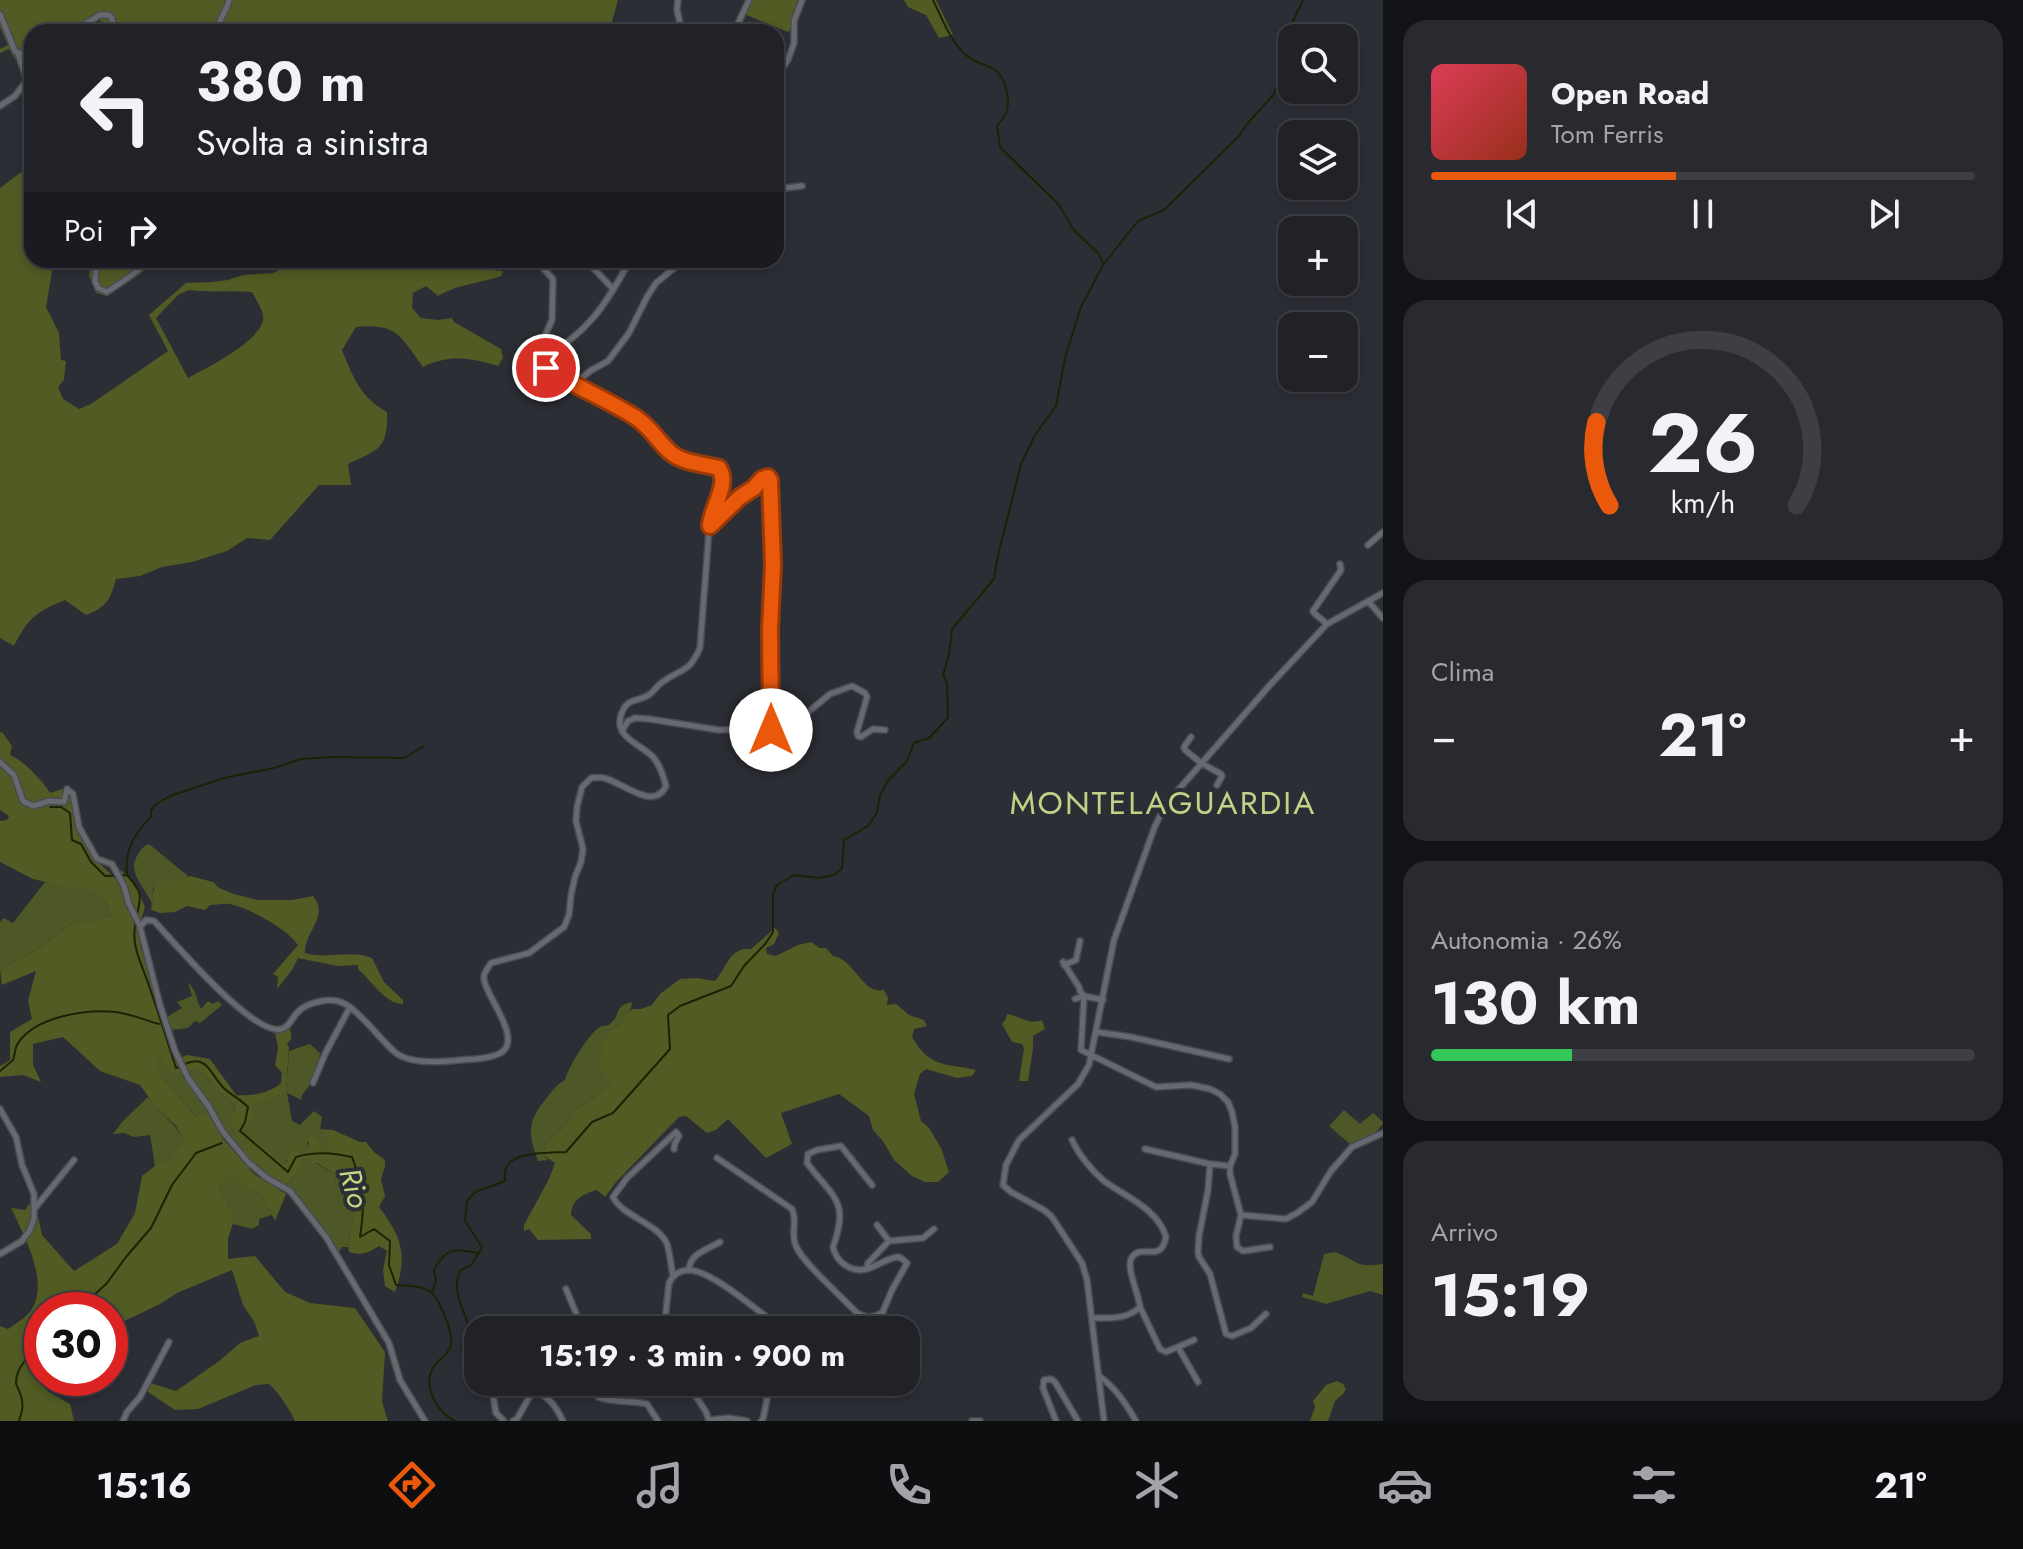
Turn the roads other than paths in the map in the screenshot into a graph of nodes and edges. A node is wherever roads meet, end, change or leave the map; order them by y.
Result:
1 (229, 0) edge
2 (678, 0) edge
3 (749, 0) edge
4 (802, 0) edge
5 (0, 14) edge
6 (85, 24) edge
7 (113, 24) edge
8 (218, 24) edge
9 (680, 24) edge
10 (738, 24) edge
11 (24, 53) edge
12 (18, 54) junction
13 (784, 66) edge
14 (24, 71) edge
15 (24, 84) edge
16 (0, 106) edge
17 (802, 186) dead end
18 (784, 188) edge
19 (96, 268) edge
20 (140, 268) edge
21 (543, 268) edge
22 (593, 268) edge
23 (625, 268) edge
24 (674, 268) edge
25 (613, 289) junction
26 (538, 360) junction
27 (575, 384) junction
28 (710, 526) junction
29 (1383, 532) edge
30 (1368, 545) dead end
31 (1340, 564) dead end
32 (1383, 593) edge
33 (1368, 601) junction
34 (1383, 618) edge
35 (1327, 624) junction
36 (885, 730) dead end
37 (622, 731) junction
38 (1191, 737) dead end
39 (735, 745) dead end
40 (0, 762) edge
41 (1201, 763) junction
42 (1217, 785) dead end
43 (139, 924) junction
44 (1080, 941) dead end
45 (1084, 996) junction
46 (1075, 999) dead end
47 (1103, 1000) junction
48 (350, 1007) junction
49 (1097, 1032) junction
50 (1092, 1055) junction
51 (1229, 1059) dead end
52 (313, 1083) dead end
53 (0, 1109) edge
54 (1383, 1133) edge
55 (1072, 1140) dead end
56 (674, 1149) dead end
57 (1145, 1149) dead end
58 (717, 1158) dead end
59 (74, 1160) dead end
60 (1210, 1164) junction
61 (1230, 1166) junction
62 (872, 1185) dead end
63 (34, 1209) junction
64 (1241, 1215) junction
65 (877, 1225) dead end
66 (934, 1229) dead end
67 (889, 1241) junction
68 (720, 1242) dead end
69 (1270, 1247) dead end
70 (0, 1254) edge
71 (867, 1269) junction
72 (689, 1270) junction
73 (673, 1276) junction
74 (566, 1289) dead end
75 (1140, 1307) junction
76 (884, 1311) junction
77 (1266, 1314) dead end
78 (577, 1316) edge
79 (665, 1316) edge
80 (765, 1316) edge
81 (882, 1316) edge
82 (1092, 1318) junction
83 (1194, 1340) dead end
84 (169, 1342) dead end
85 (1178, 1347) junction
86 (1099, 1376) junction
87 (1198, 1382) dead end
88 (493, 1396) edge
89 (598, 1396) edge
90 (696, 1396) edge
91 (766, 1396) edge
92 (123, 1421) edge
93 (425, 1421) edge
94 (504, 1421) edge
95 (513, 1421) edge
96 (563, 1421) edge
97 (658, 1421) edge
98 (709, 1421) edge
99 (747, 1421) edge
100 (761, 1421) edge
101 (972, 1421) edge
102 (980, 1421) edge
103 (1056, 1421) edge
104 (1078, 1421) edge
105 (1104, 1421) edge
106 (1136, 1421) edge

1 - 8 street
2 - 9 street
3 - 10 street
4 - 13 street
5 - 12 street
6 - 7 street
11 - 12 street
12 - 14 street
15 - 16 street
17 - 18 street
19 - 20 street
21 - 26 street
22 - 25 street
23 - 25 street
24 - 27 street
25 - 26 street
26 - 27 street
27 - 28 street
28 - 36 street
28 - 37 street
29 - 30 street
31 - 35 street
32 - 33 street
33 - 34 street
33 - 35 street
35 - 41 street
37 - 39 street
37 - 48 street
38 - 41 street
40 - 43 street
41 - 42 street
41 - 47 street
43 - 48 street
43 - 93 street
44 - 45 street
45 - 46 street
45 - 47 street
45 - 50 street
47 - 49 street
48 - 52 street
49 - 50 street
49 - 51 street
50 - 61 street
50 - 82 street
53 - 63 street
54 - 64 street
55 - 75 street
56 - 73 street
57 - 60 street
58 - 76 street
59 - 63 street
60 - 61 street
60 - 77 street
61 - 64 street
62 - 71 street
63 - 70 street
64 - 69 street
65 - 67 street
66 - 67 street
67 - 71 street
68 - 72 street
71 - 76 street
72 - 73 street
72 - 80 street
73 - 79 street
74 - 78 street
75 - 82 street
75 - 85 street
76 - 81 street
82 - 86 street
83 - 85 street
84 - 92 street
85 - 87 street
86 - 105 street
86 - 106 street
88 - 94 street
89 - 97 street
90 - 98 street
91 - 100 street
95 - 96 street
98 - 99 street
101 - 102 street
103 - 104 street

